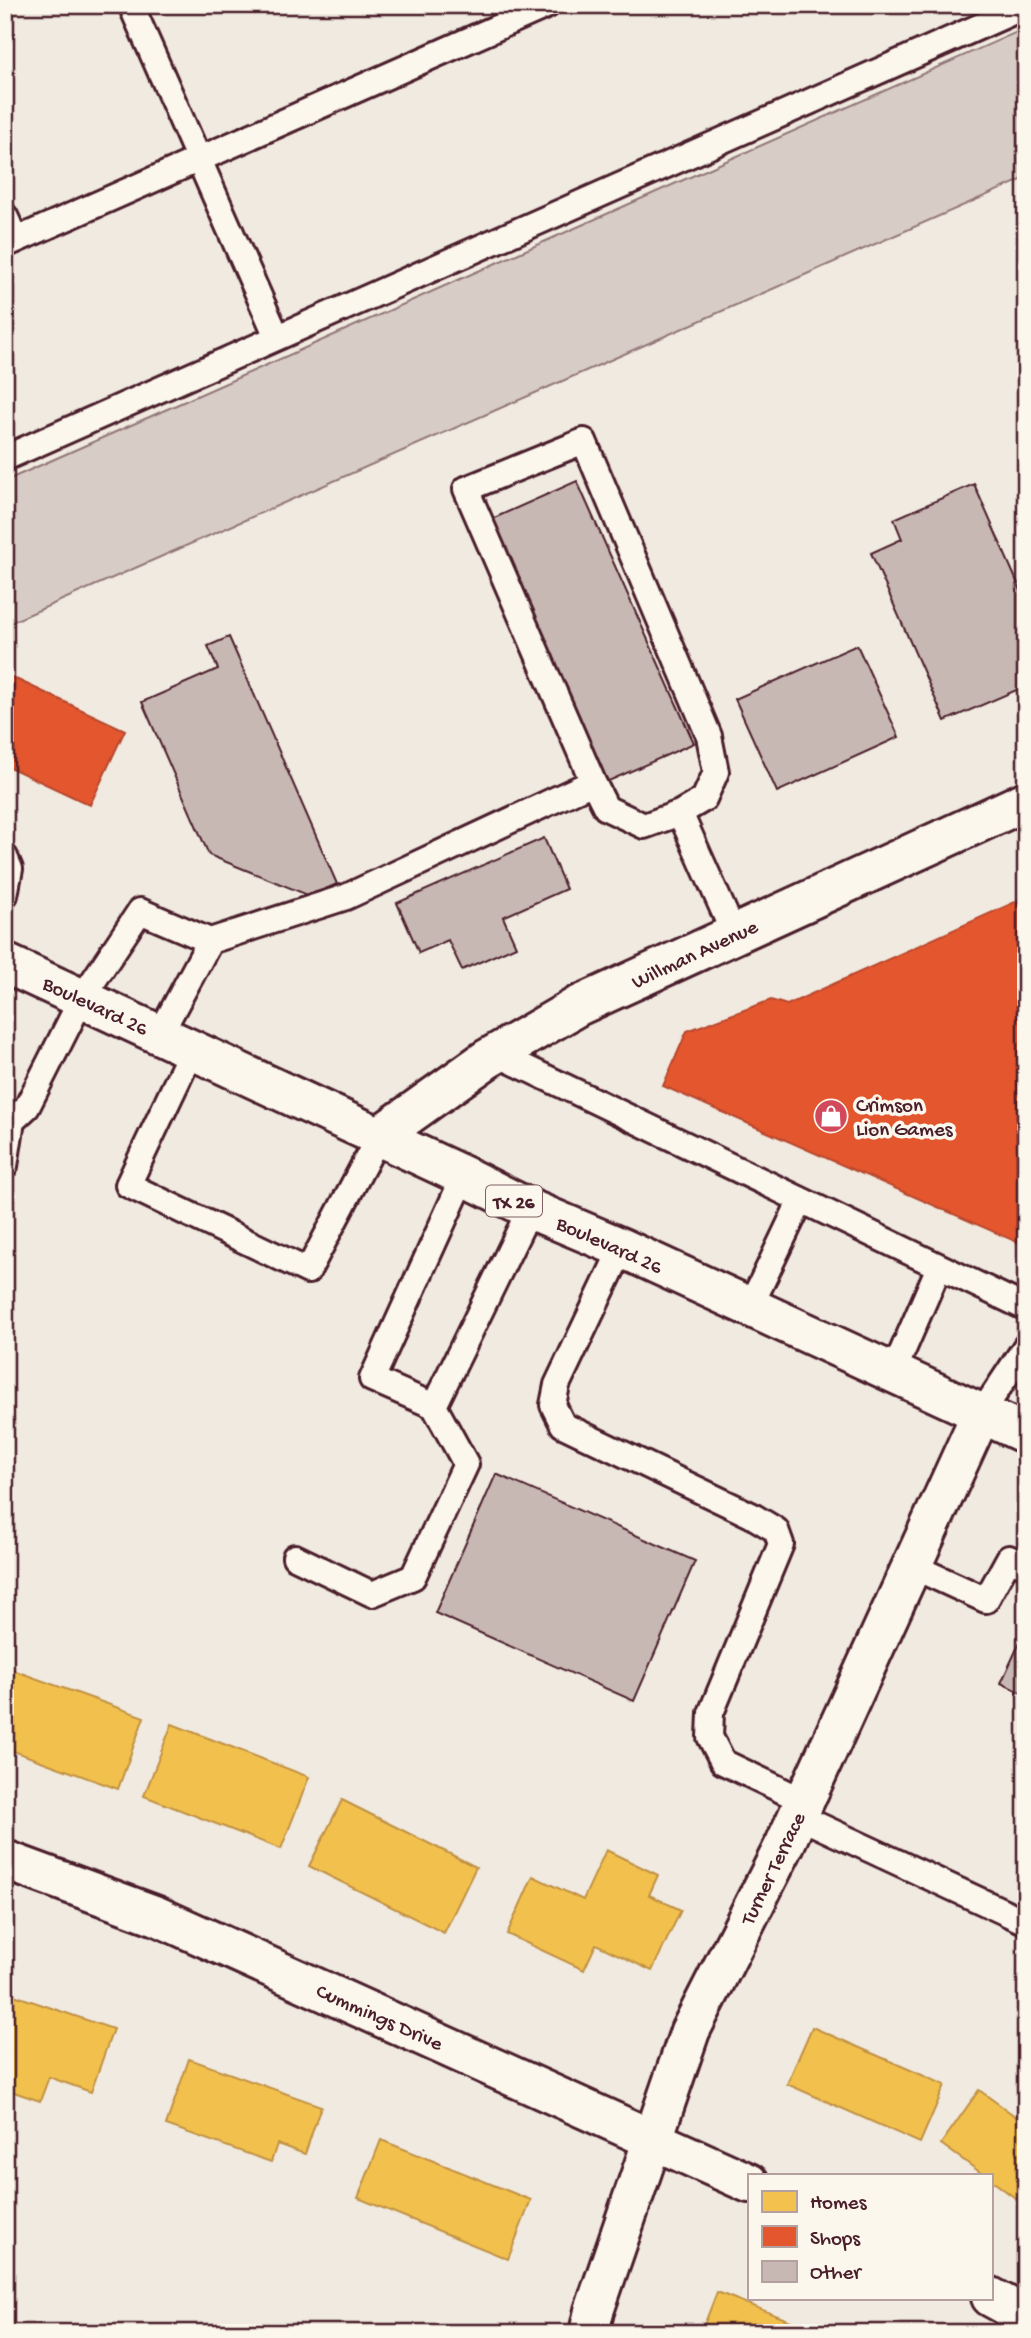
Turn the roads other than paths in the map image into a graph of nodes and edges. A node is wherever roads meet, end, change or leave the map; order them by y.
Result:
1 (131, 5) edge
2 (548, 5) edge
3 (1026, 6) edge
4 (197, 159) junction
5 (5, 216) edge
6 (11, 242) edge
7 (276, 337) junction
8 (5, 458) edge
9 (593, 782) junction
10 (1026, 800) edge
11 (680, 813) junction
12 (5, 856) edge
13 (5, 895) edge
14 (734, 934) junction
15 (210, 941) junction
16 (5, 963) edge
17 (82, 998) junction
18 (176, 1042) junction
19 (497, 1054) junction
20 (8, 1121) edge
21 (379, 1136) junction
22 (5, 1166) edge
23 (464, 1175) junction
24 (801, 1200) junction
25 (530, 1209) junction
26 (622, 1248) junction
27 (939, 1267) junction
28 (750, 1307) junction
29 (1026, 1308) edge
30 (1026, 1346) edge
31 (893, 1373) junction
32 (434, 1406) junction
33 (981, 1414) junction
34 (1026, 1434) edge
35 (295, 1558) dead end
36 (912, 1566) junction
37 (1026, 1566) edge
38 (801, 1809) junction
39 (5, 1860) edge
40 (1026, 1922) edge
41 (654, 2139) junction
42 (748, 2183) edge
43 (992, 2298) edge
44 (1026, 2316) edge
45 (589, 2333) edge

1 - 4 lane
2 - 4 lane
3 - 7 lane
4 - 6 lane
4 - 7 lane
5 - 6 lane
7 - 8 lane
9 - 11 lane
9 - 11 lane
9 - 15 lane
10 - 14 street, Willman Avenue
11 - 14 lane
12 - 13 lane
14 - 19 street, Willman Avenue
15 - 17 lane
15 - 18 lane
16 - 17 street, Boulevard 26 / TX 26
17 - 18 street, Boulevard 26 / TX 26
17 - 20 lane
18 - 21 street, Boulevard 26 / TX 26
18 - 21 lane
19 - 21 street, Willman Avenue
19 - 24 lane
20 - 22 lane
21 - 23 street, Boulevard 26 / TX 26
23 - 25 street, Boulevard 26 / TX 26
23 - 32 lane
24 - 27 lane
24 - 28 lane
25 - 26 street, Boulevard 26 / TX 26
25 - 32 lane
26 - 28 street, Boulevard 26 / TX 26
26 - 38 lane
27 - 29 lane
27 - 31 lane
28 - 31 street, Boulevard 26 / TX 26
30 - 33 lane
31 - 33 street, Boulevard 26 / TX 26
32 - 35 lane
33 - 34 street, Boulevard 26 / TX 26
33 - 36 street, Turner Terrace
36 - 37 lane
36 - 38 street, Turner Terrace
38 - 40 lane
38 - 41 street, Turner Terrace
39 - 41 street, Cummings Drive
41 - 42 street, Cummings Drive
41 - 45 street, Turner Terrace
43 - 44 street

